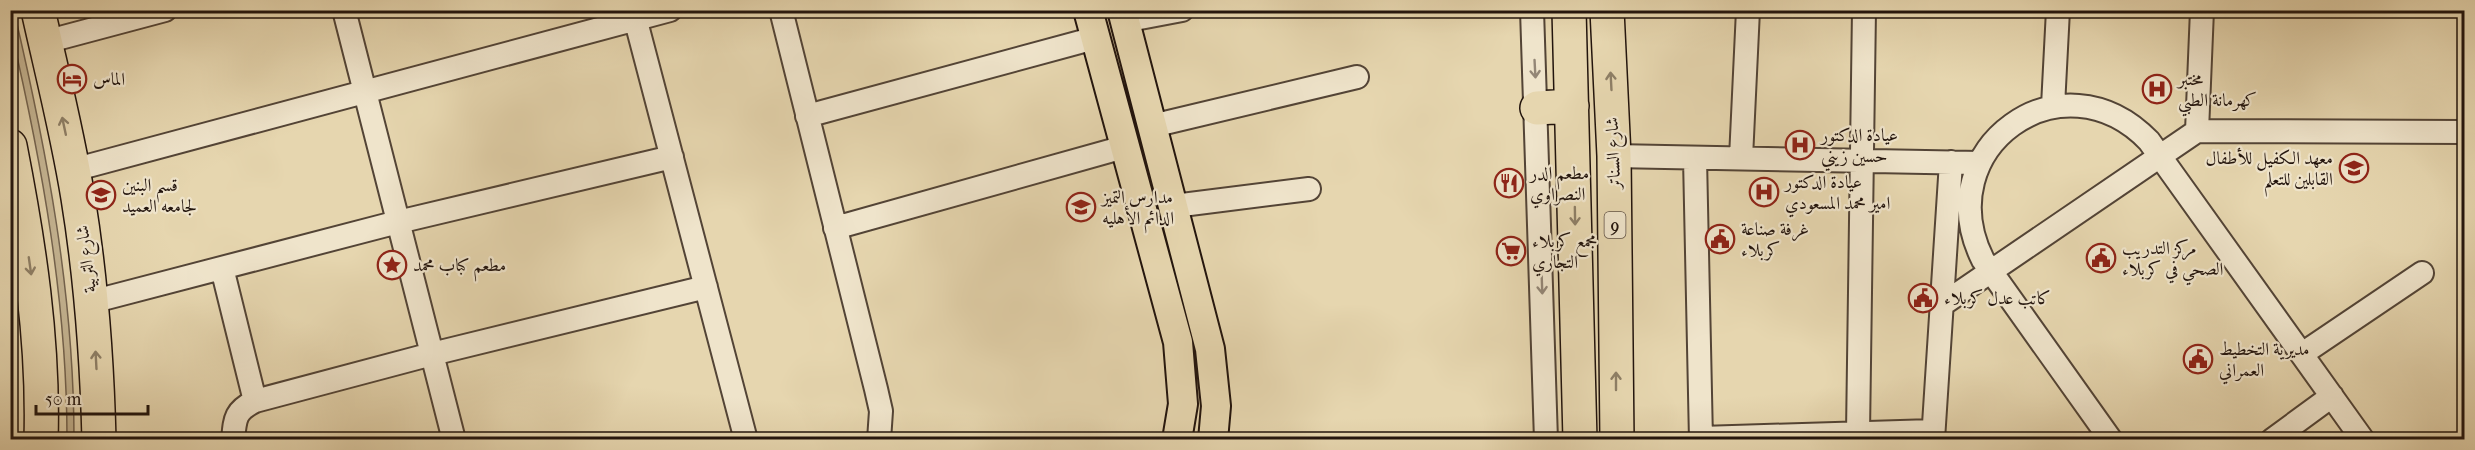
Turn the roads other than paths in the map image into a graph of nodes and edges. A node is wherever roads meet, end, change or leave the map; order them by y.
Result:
1 (38, 10) edge
2 (165, 10) edge
3 (344, 10) edge
4 (670, 10) edge
5 (782, 10) edge
6 (1088, 10) edge
7 (1182, 10) edge
8 (1532, 10) edge
9 (1569, 10) edge
10 (1607, 10) edge
11 (1748, 10) edge
12 (1864, 10) edge
13 (2058, 10) edge
14 (2202, 10) edge
15 (634, 15) edge
16 (1123, 16) edge
17 (1095, 38) junction
18 (45, 42) junction
19 (1357, 77) dead end
20 (365, 92) junction
21 (1572, 106) junction
22 (2053, 106) junction
23 (1537, 108) junction
24 (807, 116) junction
25 (1152, 126) junction
26 (2196, 130) junction
27 (2464, 132) edge
28 (10, 146) edge
29 (1124, 147) junction
30 (2160, 155) junction
31 (1614, 156) junction
32 (672, 157) junction
33 (1695, 158) junction
34 (1741, 158) junction
35 (1862, 161) junction
36 (1951, 162) junction
37 (1979, 163) junction
38 (73, 170) junction
39 (1309, 189) dead end
40 (1174, 206) junction
41 (398, 222) junction
42 (835, 228) junction
43 (222, 268) junction
44 (1990, 271) junction
45 (2422, 273) dead end
46 (706, 287) junction
47 (91, 302) junction
48 (1943, 304) junction
49 (432, 354) junction
50 (2302, 354) junction
51 (2332, 396) junction
52 (255, 401) junction
53 (1858, 433) junction
54 (1933, 435) edge
55 (1701, 439) edge
56 (41, 440) edge
57 (99, 440) edge
58 (233, 440) edge
59 (454, 440) edge
60 (746, 440) edge
61 (879, 440) edge
62 (1177, 440) edge
63 (1213, 440) edge
64 (1546, 440) edge
65 (1580, 440) edge
66 (1617, 440) edge
67 (2111, 440) edge
68 (2272, 440) edge
69 (2363, 440) edge

1 - 18 highway, شارع التربية
2 - 18 street
3 - 20 street
4 - 15 street
5 - 24 street
6 - 17 main road
7 - 16 street
8 -> 23 street
9 - 21 highway
31 -> 10 highway, شارع السناتر / 9
11 - 34 street
12 - 35 street
13 - 22 street
14 - 26 street
15 - 20 street
15 - 32 street
16 - 25 main road
17 - 24 street
17 - 29 main road
38 -> 18 highway, شارع التربية
19 - 25 street
20 - 38 street
20 - 41 street
21 - 23 highway
21 -> 65 highway
22 - 30 street
22 - 37 street
23 -> 64 street
24 - 42 street
25 - 40 main road
26 - 27 street
26 - 30 street
28 -> 56 highway
29 - 42 street
29 - 62 main road
30 - 44 street
30 - 50 street
31 - 33 street
66 -> 31 highway, شارع السناتر / 9
32 - 41 street
32 - 46 street
33 - 34 street
33 - 55 street
34 - 35 street
35 - 36 street
35 - 53 street
36 - 37 street
36 - 48 street
37 - 44 street
38 - 47 highway, شارع التربية
39 - 40 street
40 - 63 main road
41 - 43 street
41 - 49 street
42 - 61 street
43 - 47 street
43 - 52 street
44 - 48 street
44 - 67 street
45 - 50 street
46 - 49 street
46 - 60 street
57 -> 47 highway, شارع التربية
48 - 54 street
49 - 52 street
49 - 59 street
50 - 51 street
51 - 68 street
51 - 69 street
52 - 58 street
53 - 54 street
53 - 55 street

